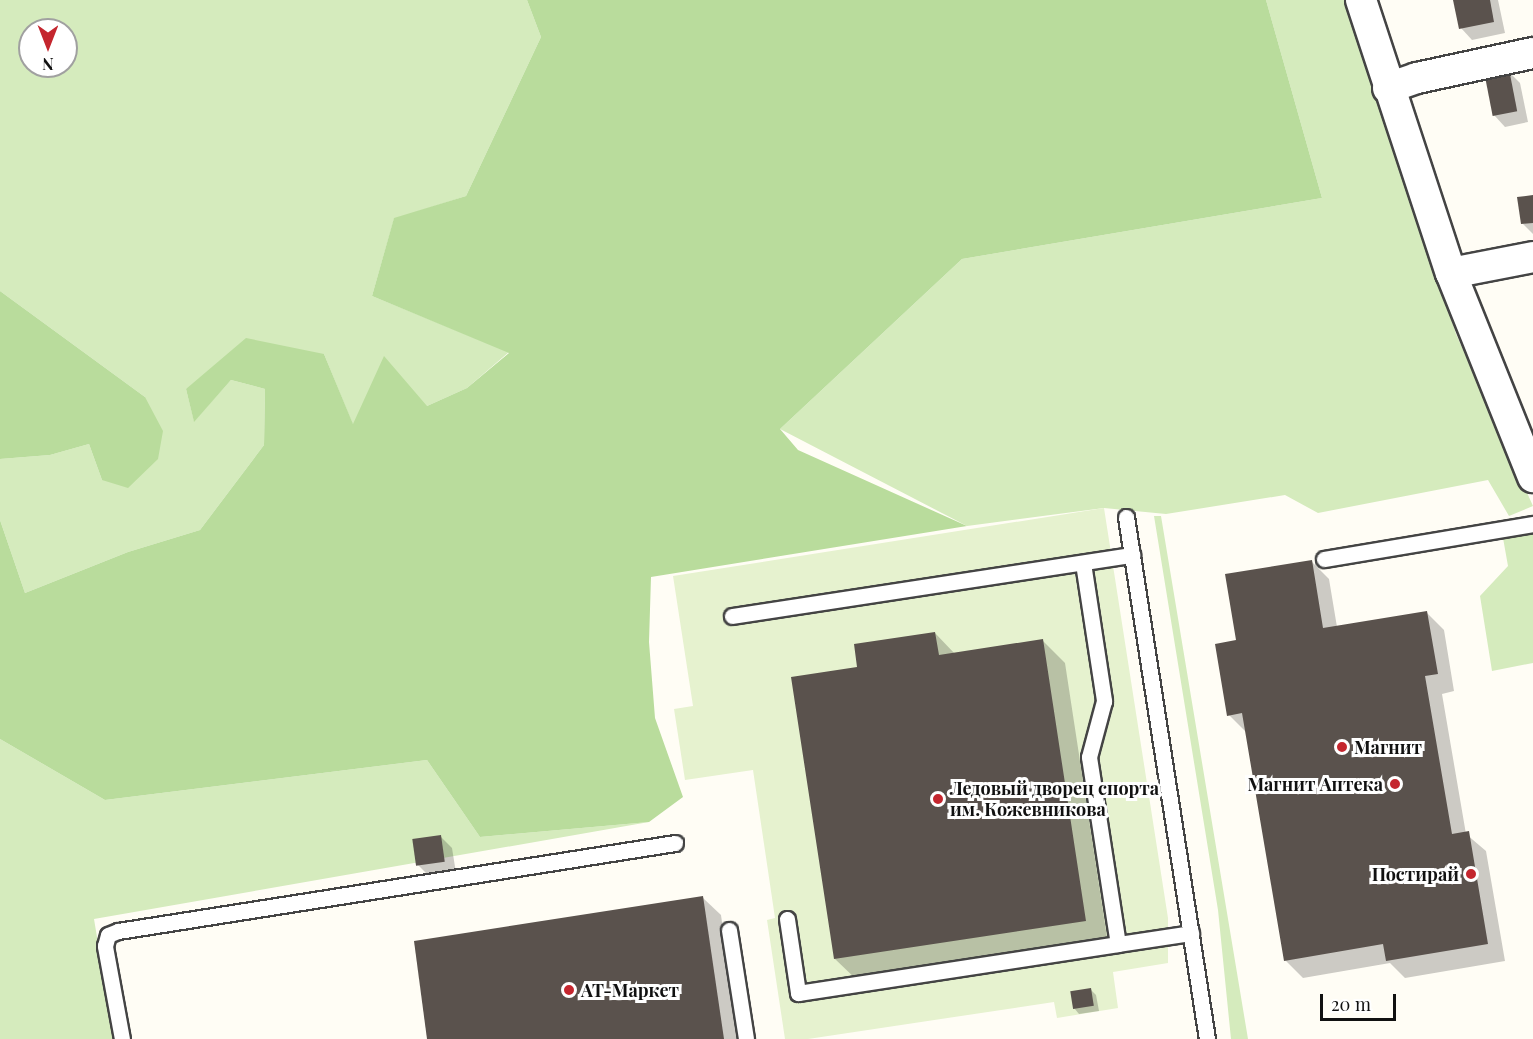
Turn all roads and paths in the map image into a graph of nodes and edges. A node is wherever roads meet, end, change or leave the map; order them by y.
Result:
1 (1361, 0) edge
2 (1533, 53) edge
3 (1388, 88) junction
4 (1533, 257) edge
5 (1451, 273) junction
6 (1532, 471) edge
7 (1126, 517) dead end
8 (1533, 524) edge
9 (1132, 555) junction
10 (1324, 559) dead end
11 (1083, 563) junction
12 (732, 616) dead end
13 (675, 843) dead end
14 (787, 919) dead end
15 (729, 930) dead end
16 (1191, 933) junction
17 (1118, 944) junction
18 (122, 1039) edge
19 (746, 1039) edge
20 (1207, 1039) edge

1 - 3 street
2 - 3 street
3 - 5 street
4 - 5 street
5 - 6 street
7 - 9 lane
8 - 10 lane
9 - 11 lane
9 - 16 lane
11 - 12 lane
11 - 17 lane
13 - 18 lane
14 - 17 lane
15 - 19 lane
16 - 17 lane
16 - 20 lane

